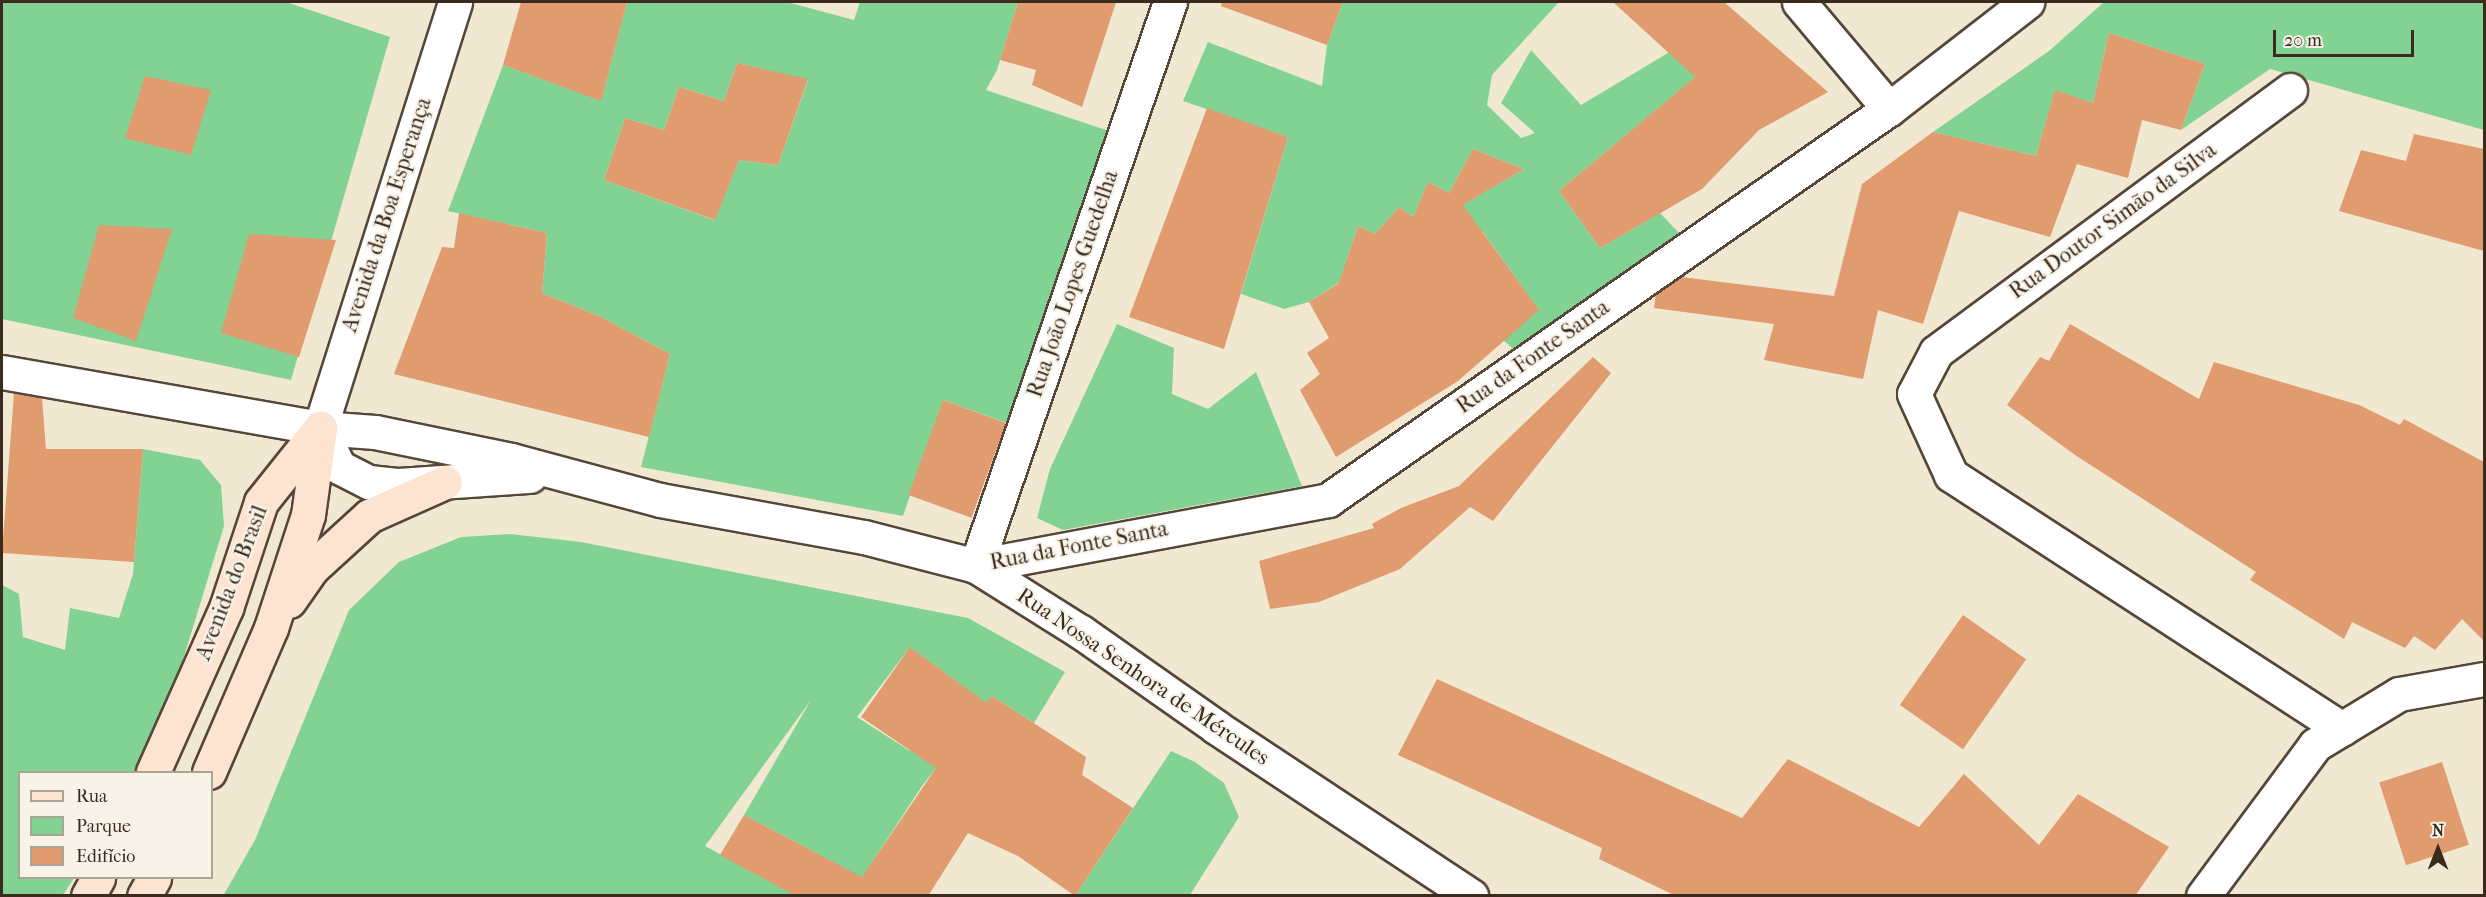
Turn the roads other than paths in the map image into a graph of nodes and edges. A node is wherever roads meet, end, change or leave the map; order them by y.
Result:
1 (455, 2) edge
2 (1170, 2) edge
3 (1799, 2) edge
4 (2027, 2) edge
5 (2290, 90) dead end
6 (1889, 109) junction
7 (2, 372) edge
8 (320, 428) junction
9 (577, 478) junction
10 (445, 482) junction
11 (976, 566) junction
12 (271, 628) junction
13 (2484, 679) edge
14 (2342, 729) junction
15 (153, 771) edge
16 (209, 771) edge
17 (97, 879) edge
18 (153, 879) edge
19 (88, 896) edge
20 (144, 896) edge
21 (1471, 896) edge
22 (2203, 896) edge

1 - 8 street, Avenida da Boa Esperança
2 - 11 street, Rua João Lopes Guedelha
3 - 6 street
4 - 6 street, Rua da Fonte Santa
5 - 14 street, Rua Doutor Simão da Silva
6 - 11 street, Rua da Fonte Santa
7 - 8 street, Rua Nossa Senhora de Mércules
8 - 9 street, Rua Nossa Senhora de Mércules
8 - 10 street, Rua Nossa Senhora de Mércules
8 - 12 main road, Avenida do Brasil
8 - 15 main road, Avenida do Brasil
9 - 10 street, Rua Nossa Senhora de Mércules
9 - 11 street, Rua Nossa Senhora de Mércules
10 - 12 main road, Avenida do Brasil
11 - 21 street, Rua Nossa Senhora de Mércules
12 - 16 main road, Avenida do Brasil
13 - 14 street
14 - 22 street
17 - 19 main road
18 - 20 main road

